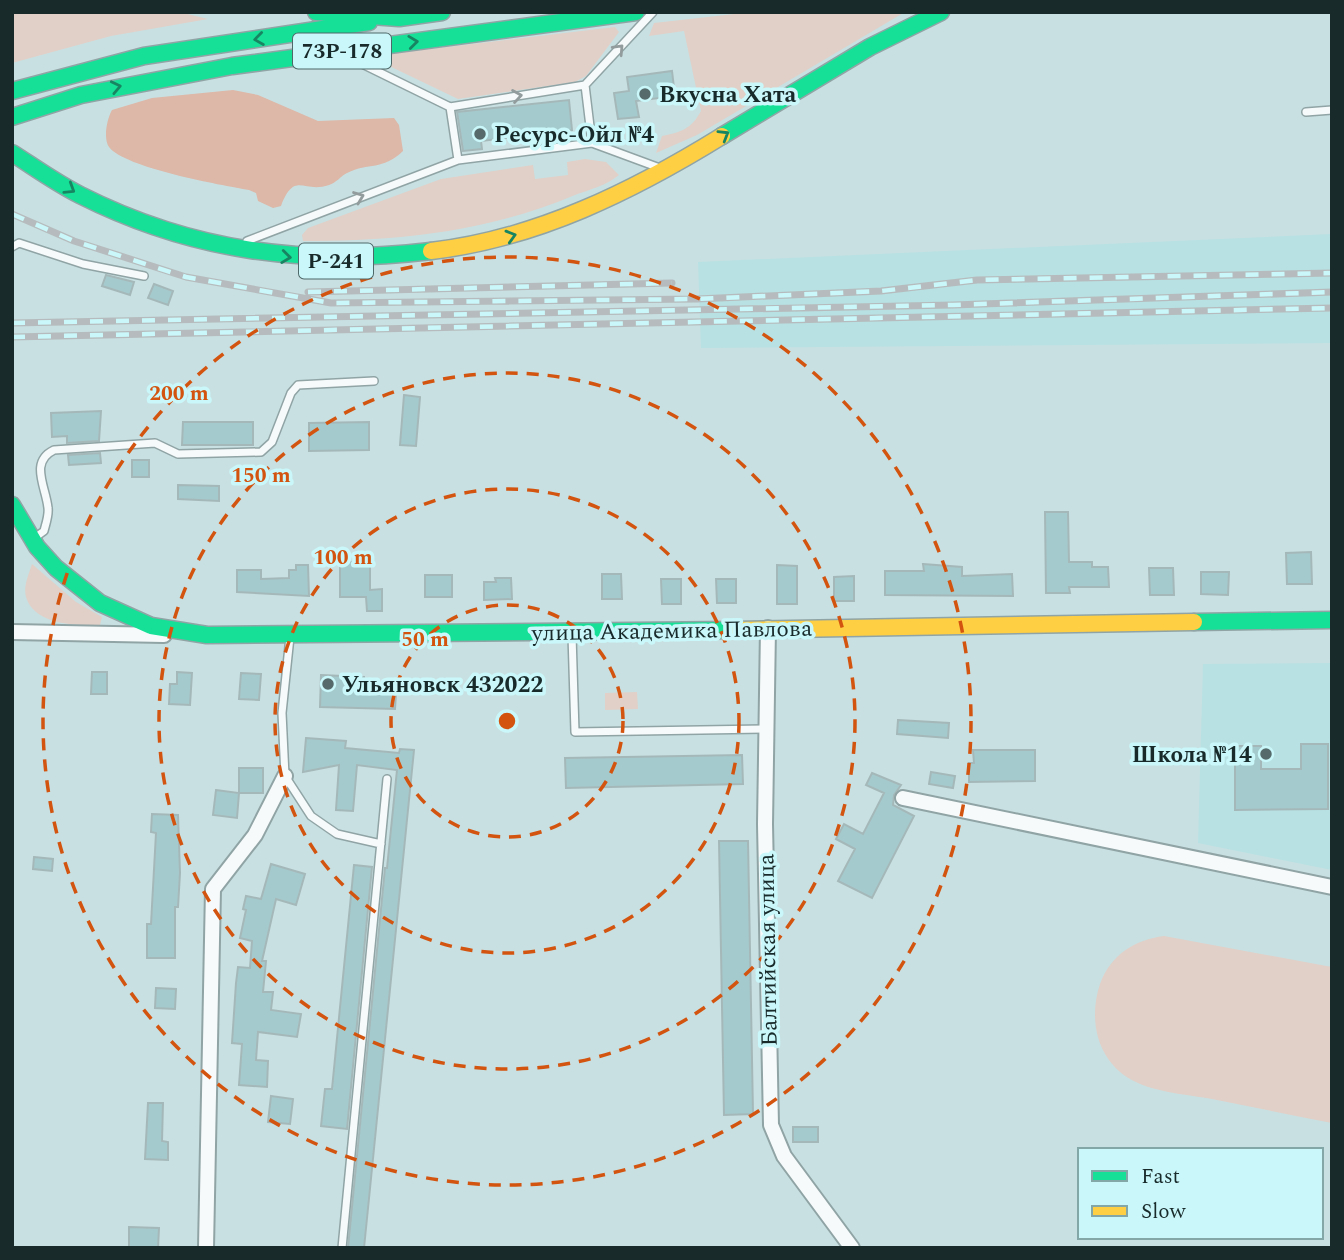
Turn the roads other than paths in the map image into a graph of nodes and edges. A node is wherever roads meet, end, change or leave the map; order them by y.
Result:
1 (316, 12) edge
2 (442, 12) edge
3 (636, 12) edge
4 (653, 12) edge
5 (941, 12) edge
6 (399, 18) junction
7 (337, 51) junction
8 (584, 85) junction
9 (12, 91) edge
10 (450, 107) junction
11 (1332, 110) edge
12 (1306, 112) dead end
13 (12, 117) edge
14 (592, 142) junction
15 (12, 153) edge
16 (458, 160) junction
17 (666, 170) junction
18 (12, 247) edge
19 (227, 249) junction
20 (144, 276) dead end
21 (374, 381) dead end
22 (12, 505) edge
23 (32, 539) junction
24 (1332, 620) edge
25 (768, 628) junction
26 (12, 632) edge
27 (572, 633) junction
28 (207, 635) junction
29 (290, 636) junction
30 (768, 729) junction
31 (285, 776) junction
32 (387, 779) dead end
33 (903, 798) dead end
34 (380, 844) junction
35 (1332, 887) edge
36 (206, 1248) edge
37 (342, 1248) edge
38 (852, 1248) edge

1 - 6 main road
2 - 6 main road
7 -> 3 main road, 73Р-178
8 -> 4 lane
17 -> 5 main road, Р-241
6 -> 9 main road, 73Р-178
7 - 10 lane
13 -> 7 main road, 73Р-178
10 -> 8 lane
8 - 14 lane
10 - 16 lane
11 - 12 lane
14 - 16 lane
14 - 17 lane
15 -> 19 main road, Р-241
19 -> 16 lane
19 -> 17 main road, Р-241
18 - 20 lane
21 - 23 lane
22 - 23 main road
23 - 28 main road
24 - 25 main road, улица Академика Павлова
25 - 27 main road, улица Академика Павлова
25 - 30 street, Балтийская улица
26 - 28 street, улица Академика Павлова
27 - 29 main road, улица Академика Павлова
27 - 30 lane
28 - 29 main road, улица Академика Павлова
29 - 31 lane
30 - 38 street, Балтийская улица
31 - 34 lane
31 - 36 street
32 - 34 lane
33 - 35 street
34 - 37 lane

